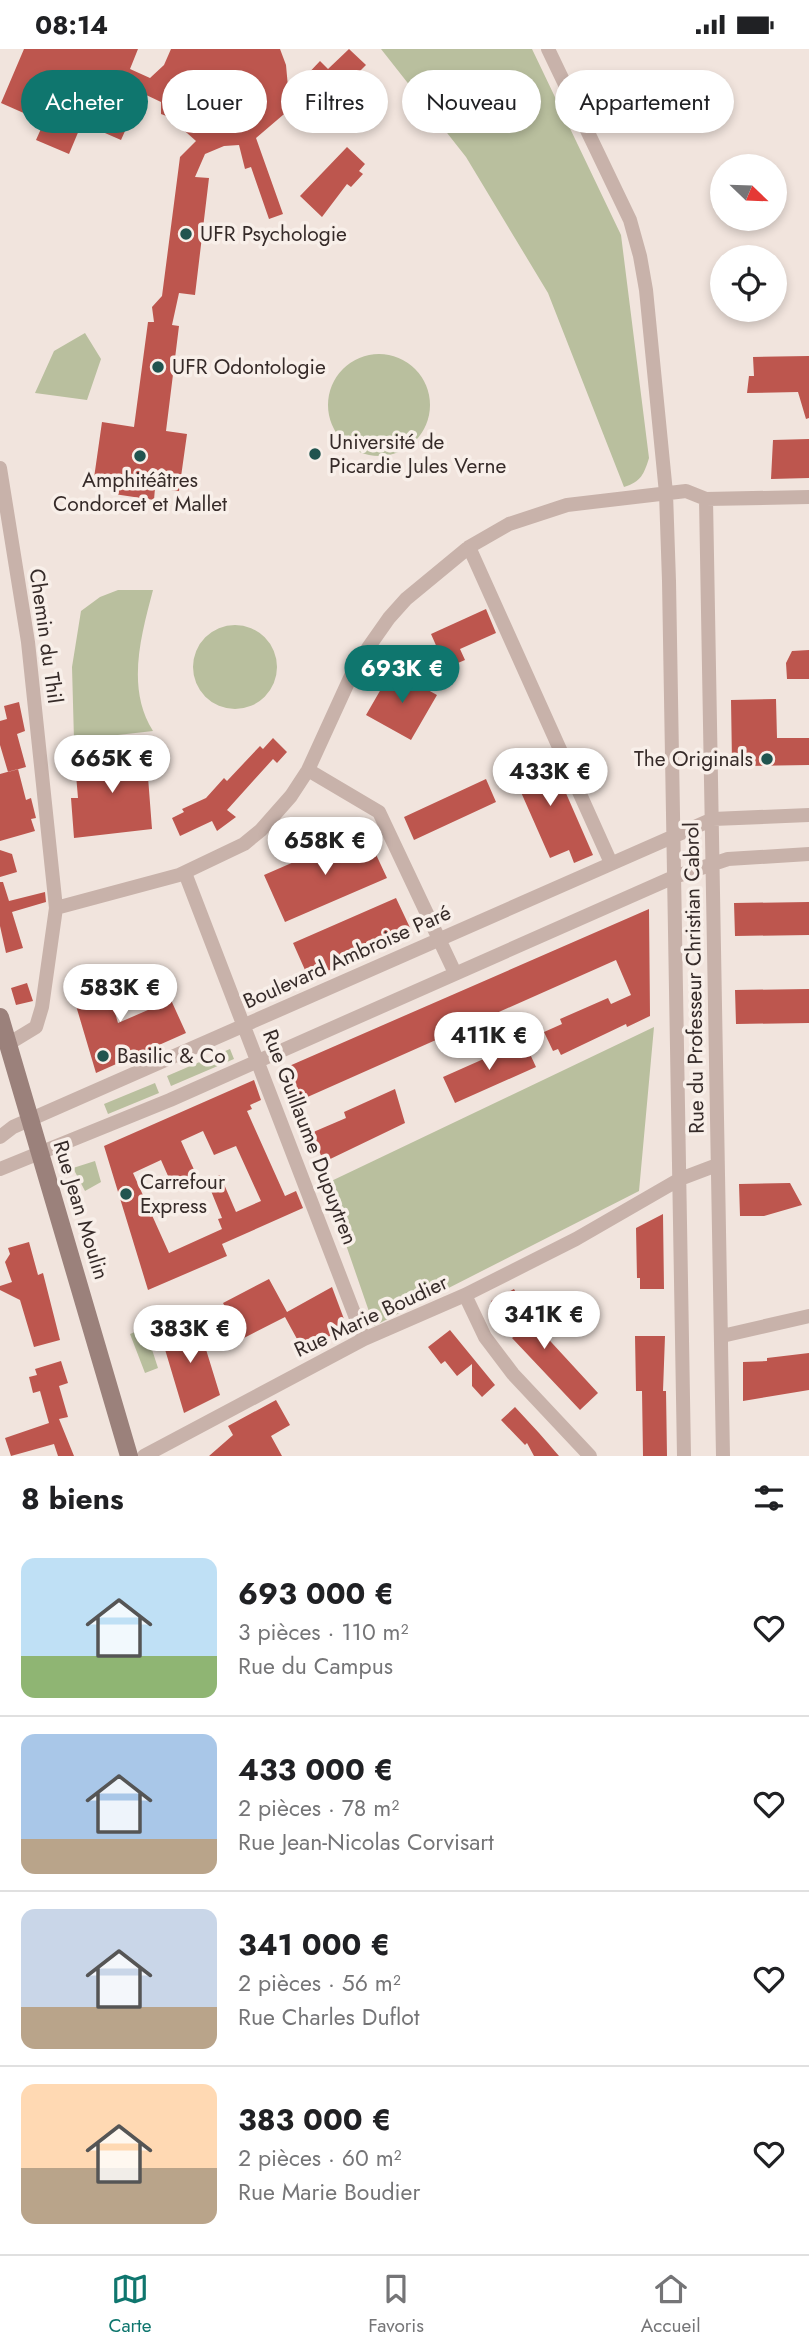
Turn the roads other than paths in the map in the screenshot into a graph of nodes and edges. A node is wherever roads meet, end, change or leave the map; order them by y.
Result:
1 (548, 49) edge
2 (0, 468) edge
3 (666, 493) junction
4 (809, 497) edge
5 (706, 499) junction
6 (469, 547) junction
7 (308, 770) junction
8 (809, 815) edge
9 (713, 819) junction
10 (673, 836) junction
11 (809, 854) edge
12 (611, 863) junction
13 (714, 864) junction
14 (185, 873) junction
15 (674, 877) junction
16 (56, 908) junction
17 (439, 939) junction
18 (455, 973) junction
19 (0, 1017) edge
20 (245, 1025) junction
21 (8, 1044) junction
22 (258, 1059) junction
23 (30, 1120) junction
24 (0, 1137) edge
25 (40, 1155) junction
26 (717, 1165) junction
27 (0, 1169) edge
28 (680, 1179) junction
29 (465, 1295) junction
30 (809, 1316) edge
31 (722, 1336) junction
32 (364, 1339) junction
33 (153, 1454) edge
34 (129, 1456) edge
35 (590, 1456) edge
36 (684, 1456) edge
37 (723, 1456) edge

1 - 3 street
2 - 16 street, Chemin du Thil
3 - 5 street
3 - 6 street
3 - 10 street
4 - 5 street
5 - 9 street, Rue du Professeur Christian Cabrol
6 - 7 street
6 - 12 street
7 - 14 street
7 - 17 street
8 - 9 street
9 - 10 street, Boulevard Ambroise Paré
9 - 13 street, Rue du Professeur Christian Cabrol
10 - 12 street, Boulevard Ambroise Paré
10 - 15 street
11 - 13 street
12 - 17 street, Boulevard Ambroise Paré
13 - 15 street
13 - 26 street, Rue du Professeur Christian Cabrol
14 - 16 street
14 - 20 street, Rue Guillaume Dupuytren
15 - 18 street
15 - 28 street
16 - 21 street, Chemin du Thil
17 - 18 street
17 - 20 street, Boulevard Ambroise Paré
18 - 22 street
19 - 21 main road, Rue Jean Moulin
20 - 22 street, Rue Guillaume Dupuytren
20 - 23 street, Boulevard Ambroise Paré
21 - 23 main road, Rue Jean Moulin
22 - 25 street
22 - 32 street, Rue Guillaume Dupuytren
23 - 24 street, Boulevard Ambroise Paré
23 - 25 main road, Rue Jean Moulin
25 - 27 street
25 - 34 main road, Rue Jean Moulin
26 - 28 street, Rue Marie Boudier
26 - 31 street, Rue du Professeur Christian Cabrol
28 - 29 street, Rue Marie Boudier
28 - 36 street
29 - 32 street, Rue Marie Boudier
29 - 35 street
30 - 31 street
31 - 37 street, Rue du Professeur Christian Cabrol
32 - 33 street, Rue Marie Boudier

